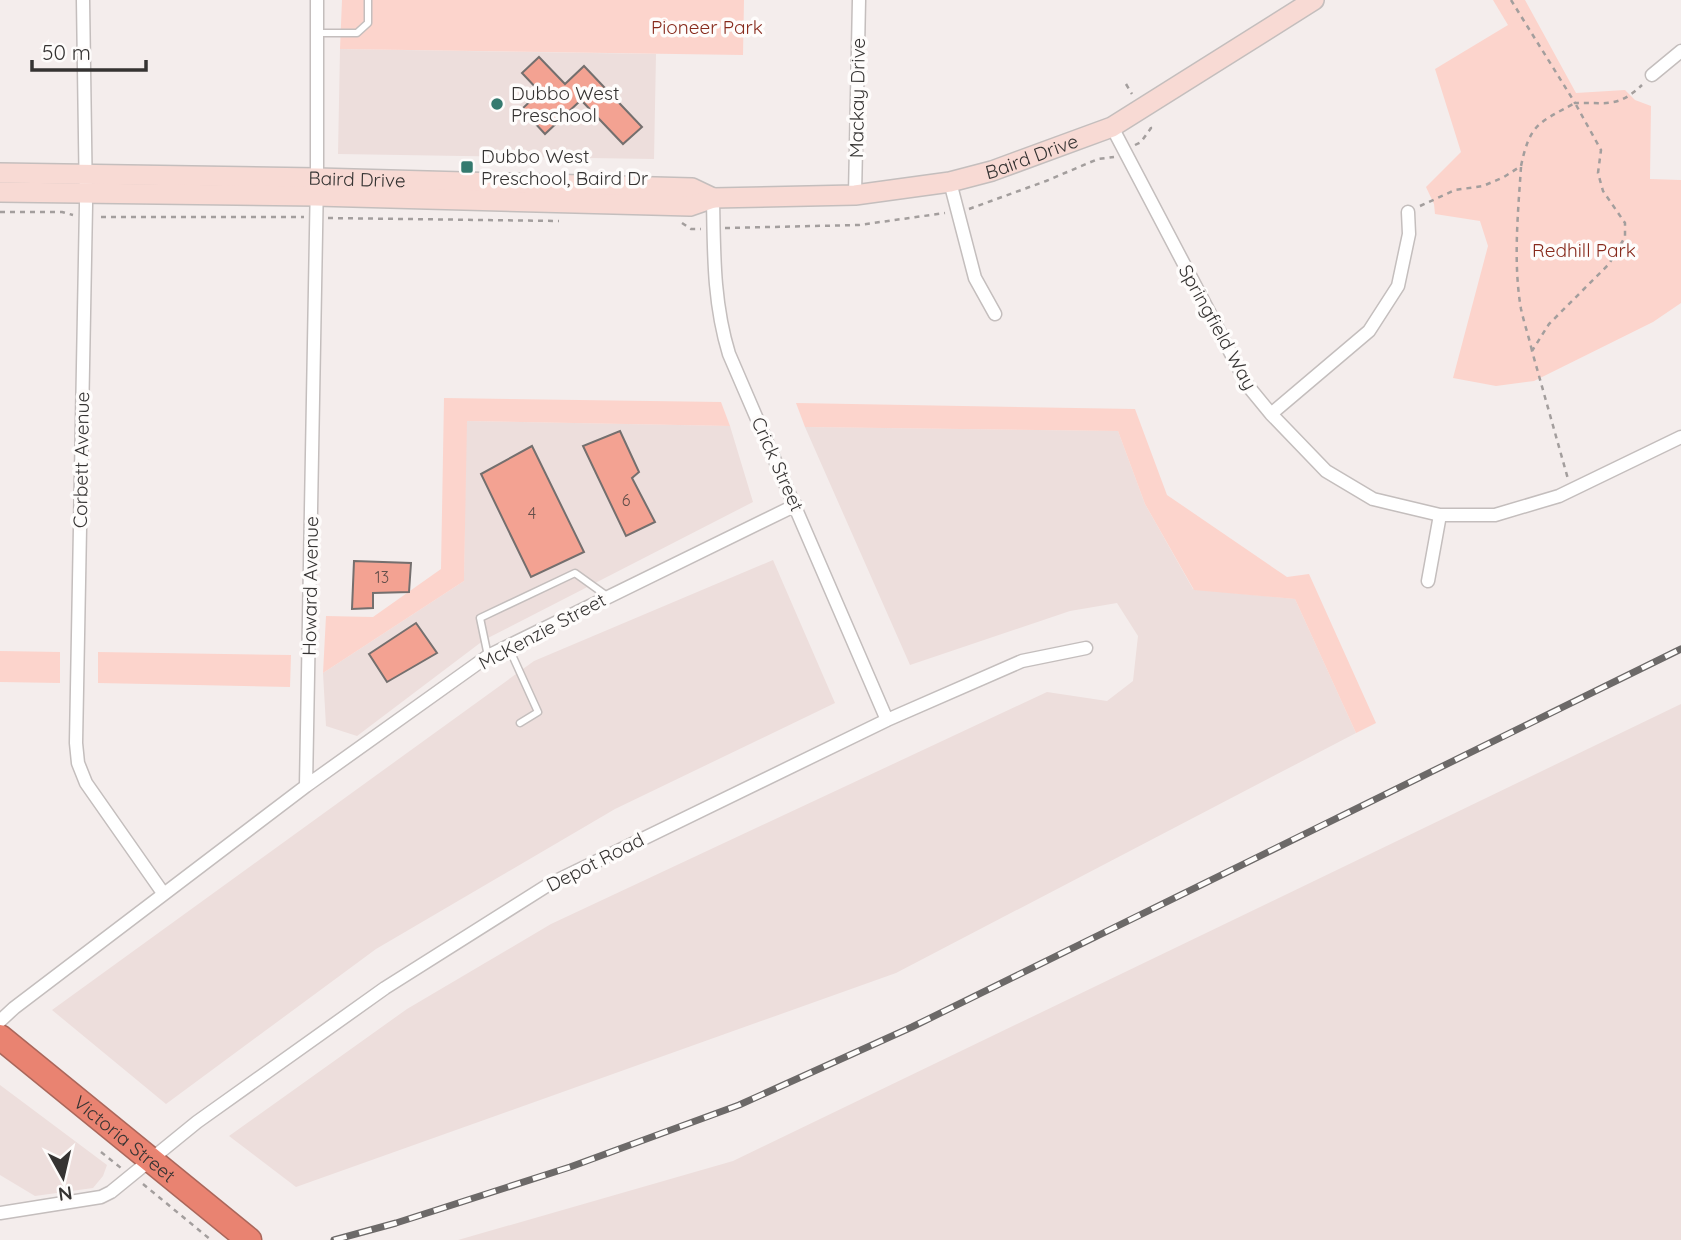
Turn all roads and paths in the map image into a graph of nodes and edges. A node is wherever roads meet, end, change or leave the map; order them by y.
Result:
1 (83, 0) edge
2 (317, 0) edge
3 (368, 0) edge
4 (859, 0) edge
5 (1314, 0) edge
6 (1511, 0) edge
7 (317, 33) junction
8 (1681, 51) edge
9 (1652, 75) joint
10 (1575, 103) junction
11 (1112, 127) junction
12 (1521, 166) junction
13 (0, 173) edge
14 (950, 182) junction
15 (86, 183) junction
16 (316, 187) junction
17 (0, 192) edge
18 (855, 195) junction
19 (713, 198) junction
20 (1408, 212) joint
21 (995, 314) dead end
22 (1532, 351) junction
23 (1271, 414) junction
24 (1681, 436) edge
25 (1571, 490) junction
26 (796, 505) junction
27 (1440, 515) junction
28 (1428, 581) dead end
29 (607, 596) junction
30 (508, 646) junction
31 (1086, 648) dead end
32 (488, 656) junction
33 (887, 719) junction
34 (520, 723) dead end
35 (306, 786) junction
36 (163, 893) junction
37 (0, 1021) edge
38 (0, 1037) edge
39 (102, 1152) dead end
40 (140, 1168) junction
41 (0, 1213) edge
42 (211, 1240) edge
43 (248, 1240) edge

1 - 15 street, Corbett Avenue
2 - 7 street, Howard Avenue
3 - 7 lane
4 - 18 street, Mackay Drive
5 - 11 street, Baird Drive
6 - 10 path
7 - 16 street, Howard Avenue
8 - 9 street
9 - 10 path
10 - 12 path
10 - 22 path
11 - 14 street, Baird Drive
11 - 23 street, Springfield Way
12 - 20 path
12 - 22 path
13 - 15 street, Baird Drive
14 - 18 street, Baird Drive
14 - 21 street
15 - 16 street, Baird Drive
15 - 17 street, Baird Drive
15 - 36 street, Corbett Avenue
16 - 19 street, Baird Drive
16 - 35 street, Howard Avenue
18 - 19 street, Baird Drive
19 - 26 street, Crick Street
20 - 23 street
22 - 25 path
23 - 27 street, Springfield Way
24 - 25 street, Springfield Way
25 - 27 street, Springfield Way
26 - 29 street, McKenzie Street
26 - 33 street, Crick Street
27 - 28 street
29 - 30 street, McKenzie Street
29 - 32 lane
30 - 32 street, McKenzie Street
30 - 34 lane
31 - 33 street, Depot Road
32 - 35 street, McKenzie Street
33 - 40 street, Depot Road
35 - 36 street
36 - 37 street
38 - 40 highway, Victoria Street
39 - 40 path
40 - 41 street, Depot Road
40 - 42 path
40 - 43 highway, Victoria Street

